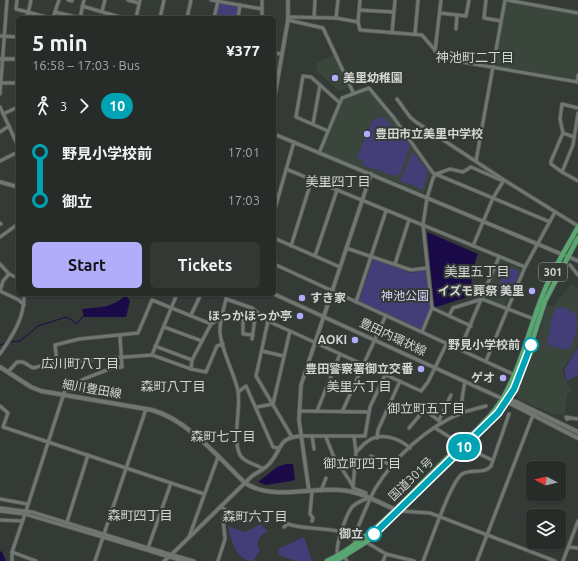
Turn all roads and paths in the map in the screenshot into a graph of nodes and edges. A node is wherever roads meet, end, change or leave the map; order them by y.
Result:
1 (7, 0) edge
2 (17, 0) edge
3 (31, 0) edge
4 (58, 0) edge
5 (84, 0) edge
6 (104, 0) edge
7 (128, 0) edge
8 (164, 0) edge
9 (192, 0) edge
10 (211, 0) edge
11 (262, 0) edge
12 (288, 0) edge
13 (315, 0) edge
14 (338, 0) edge
15 (360, 0) edge
16 (395, 0) edge
17 (418, 0) edge
18 (441, 0) edge
19 (469, 0) edge
20 (486, 0) edge
21 (506, 0) edge
22 (218, 1) junction
23 (139, 2) edge
24 (82, 6) junction
25 (240, 6) junction
26 (262, 9) junction
27 (359, 10) junction
28 (102, 11) junction
29 (29, 12) junction
30 (55, 12) junction
31 (393, 12) junction
32 (440, 13) junction
33 (578, 13) edge
34 (114, 15) joint
35 (457, 15) junction
36 (28, 16) edge
37 (44, 16) edge
38 (53, 16) edge
39 (72, 16) edge
40 (80, 16) edge
41 (117, 16) edge
42 (136, 16) edge
43 (160, 16) edge
44 (188, 16) edge
45 (214, 16) edge
46 (238, 16) edge
47 (262, 16) edge
48 (314, 18) junction
49 (336, 18) junction
50 (288, 19) junction
51 (501, 21) junction
52 (358, 22) junction
53 (456, 29) dead end
54 (392, 33) junction
55 (415, 34) junction
56 (0, 36) edge
57 (4, 37) junction
58 (16, 37) edge
59 (435, 51) junction
60 (276, 53) edge
61 (282, 54) junction
62 (1, 59) edge
63 (16, 59) edge
64 (493, 68) junction
65 (578, 75) edge
66 (577, 82) edge
67 (0, 83) edge
68 (16, 83) edge
69 (320, 85) junction
70 (276, 88) edge
71 (353, 92) junction
72 (0, 94) edge
73 (398, 99) dead end
74 (340, 103) junction
75 (0, 107) edge
76 (16, 108) edge
77 (578, 108) edge
78 (578, 113) edge
79 (3, 114) junction
80 (313, 124) junction
81 (9, 126) junction
82 (328, 131) junction
83 (0, 132) edge
84 (563, 133) junction
85 (276, 135) edge
86 (574, 137) junction
87 (16, 142) edge
88 (294, 142) junction
89 (16, 153) edge
90 (319, 153) junction
91 (0, 161) edge
92 (476, 161) junction
93 (286, 169) junction
94 (562, 172) junction
95 (371, 174) junction
96 (436, 174) junction
97 (312, 180) junction
98 (503, 181) junction
99 (578, 181) edge
100 (0, 182) edge
101 (16, 186) edge
102 (337, 190) junction
103 (427, 198) junction
104 (493, 198) junction
105 (362, 200) junction
106 (276, 205) edge
107 (386, 211) junction
108 (555, 212) junction
109 (409, 220) junction
110 (483, 222) junction
111 (550, 222) junction
112 (16, 225) edge
113 (423, 225) junction
114 (578, 227) edge
115 (0, 237) edge
116 (578, 238) edge
117 (276, 239) edge
118 (538, 244) junction
119 (292, 246) junction
120 (473, 246) junction
121 (346, 248) junction
122 (315, 256) junction
123 (565, 256) junction
124 (371, 257) junction
125 (499, 257) junction
126 (578, 261) edge
127 (0, 264) edge
128 (395, 264) junction
129 (570, 264) dead end
130 (276, 265) edge
131 (340, 267) junction
132 (428, 268) junction
133 (525, 268) junction
134 (9, 274) junction
135 (578, 275) edge
136 (16, 277) edge
137 (0, 290) edge
138 (332, 290) junction
139 (276, 295) edge
140 (24, 296) edge
141 (176, 296) edge
142 (200, 296) edge
143 (227, 296) edge
144 (226, 299) junction
145 (482, 299) junction
146 (356, 302) junction
147 (24, 305) junction
148 (171, 307) junction
149 (432, 308) junction
150 (508, 309) junction
151 (191, 315) junction
152 (323, 316) junction
153 (386, 316) junction
154 (449, 316) junction
155 (243, 318) junction
156 (221, 319) junction
157 (534, 320) junction
158 (268, 321) junction
159 (211, 324) junction
160 (471, 326) junction
161 (164, 327) junction
162 (290, 331) junction
163 (422, 332) junction
164 (120, 336) junction
165 (374, 340) junction
166 (202, 342) junction
167 (314, 342) junction
168 (447, 343) junction
169 (223, 344) junction
170 (155, 346) junction
171 (460, 349) junction
172 (262, 351) junction
173 (0, 354) edge
174 (340, 354) junction
175 (152, 355) junction
176 (122, 356) junction
177 (284, 356) junction
178 (192, 360) junction
179 (486, 361) junction
180 (57, 362) junction
181 (364, 365) junction
182 (0, 367) edge
183 (435, 367) junction
184 (191, 369) junction
185 (8, 372) junction
186 (385, 375) junction
187 (515, 375) junction
188 (400, 381) junction
189 (465, 381) junction
190 (238, 392) junction
191 (64, 395) junction
192 (451, 395) dead end
193 (506, 400) junction
194 (273, 404) junction
195 (417, 404) dead end
196 (0, 406) edge
197 (486, 406) dead end
198 (257, 407) junction
199 (146, 409) junction
200 (424, 410) junction
201 (299, 411) junction
202 (317, 411) junction
203 (342, 412) junction
204 (369, 412) junction
205 (464, 412) junction
206 (509, 414) dead end
207 (533, 415) junction
208 (571, 418) dead end
209 (578, 419) edge
210 (440, 422) junction
211 (2, 427) edge
212 (409, 428) dead end
213 (435, 428) junction
214 (578, 432) edge
215 (301, 436) junction
216 (312, 436) junction
217 (292, 437) junction
218 (326, 437) junction
219 (354, 437) junction
220 (377, 438) junction
221 (578, 438) edge
222 (48, 442) junction
223 (463, 445) junction
224 (278, 448) junction
225 (410, 448) junction
226 (314, 449) dead end
227 (356, 452) junction
228 (88, 456) junction
229 (371, 456) dead end
230 (218, 457) junction
231 (492, 460) junction
232 (391, 466) junction
233 (127, 468) junction
234 (263, 469) junction
235 (326, 478) dead end
236 (171, 483) junction
237 (245, 483) junction
238 (353, 486) junction
239 (321, 490) junction
240 (311, 491) junction
241 (204, 494) junction
242 (368, 498) junction
243 (0, 499) edge
244 (27, 504) junction
245 (221, 506) junction
246 (0, 509) edge
247 (225, 510) junction
248 (396, 510) junction
249 (25, 512) junction
250 (440, 517) junction
251 (0, 520) edge
252 (242, 520) dead end
253 (22, 521) junction
254 (312, 521) dead end
255 (578, 521) edge
256 (67, 522) junction
257 (284, 527) dead end
258 (342, 532) junction
259 (487, 535) junction
260 (104, 536) junction
261 (189, 537) junction
262 (366, 542) junction
263 (355, 545) junction
264 (568, 547) junction
265 (148, 548) junction
266 (578, 548) edge
267 (12, 552) junction
268 (161, 553) junction
269 (386, 554) junction
270 (170, 556) junction
271 (344, 556) junction
272 (337, 559) edge
273 (399, 559) edge
274 (12, 561) edge
275 (36, 561) edge
276 (95, 561) edge
277 (164, 561) edge
278 (184, 561) edge
279 (194, 561) edge
280 (218, 561) edge
281 (327, 561) edge
282 (347, 561) edge
283 (383, 561) edge
284 (414, 561) edge
285 (423, 561) edge
286 (477, 561) edge
287 (556, 561) edge
288 (563, 561) edge

1 - 57 street
2 - 29 street
3 - 29 street
4 - 30 street
5 - 24 street
6 - 28 street
7 - 23 street
8 - 43 street
9 - 44 street
10 - 22 street
11 - 26 street
12 - 50 street
13 - 48 street
14 - 49 street
15 - 27 street
16 - 31 street
17 - 55 street
18 - 32 street
19 - 35 street
20 - 51 street
21 - 33 street
21 - 51 street
22 - 25 street
22 - 45 street
23 - 42 street
24 - 28 street
24 - 40 street
25 - 26 street
25 - 46 street
26 - 47 street
27 - 31 street
27 - 52 street
28 - 34 street
29 - 36 street
29 - 37 street
30 - 38 street
30 - 39 street
31 - 54 street
32 - 35 street
32 - 59 street
34 - 41 street
35 - 53 street
48 - 49 street
48 - 50 street
49 - 52 street
50 - 61 street
50 - 71 street
51 - 64 street
52 - 54 street
54 - 55 street
55 - 59 street
56 - 57 street
57 - 58 street
57 - 62 street
59 - 64 street
60 - 61 street
61 - 70 street
62 - 63 street
62 - 67 street
64 - 66 street
64 - 92 street
65 - 66 street
67 - 68 street
67 - 72 street
69 - 74 street
69 - 80 street
69 - 80 street
71 - 74 street
71 - 96 street
73 - 92 street
74 - 82 street
75 - 79 street
76 - 79 street
77 - 84 street
78 - 86 street
79 - 81 street
80 - 82 street
81 - 83 street
81 - 87 street
82 - 90 street
84 - 86 street
84 - 94 street
85 - 88 street
86 - 94 street
88 - 90 street
88 - 93 street
89 - 91 street
90 - 95 street
92 - 98 street
93 - 97 street
93 - 106 street
94 - 99 street
95 - 103 street
95 - 105 street
96 - 98 street
96 - 103 street
96 - 104 street
97 - 102 street
97 - 119 street
98 - 104 street
98 - 108 street
100 - 101 street
102 - 105 street
102 - 122 street
103 - 110 street
103 - 113 street
104 - 110 street
104 - 111 street
105 - 107 street
105 - 121 street
107 - 109 street
107 - 124 street
108 - 111 street
108 - 114 street
109 - 113 street
109 - 128 street
110 - 118 street
110 - 120 street
111 - 118 street
112 - 115 street
113 - 120 street
113 - 132 street
114 - 123 highway, 国道301号 / 301
116 - 123 highway, 国道301号 / 301
117 - 119 street
118 - 123 street
118 - 133 street
119 - 122 street
120 - 125 street
121 - 124 street
121 - 131 street
122 - 131 street
123 - 126 street
123 - 157 highway, 国道301号 / 301
123 - 193 highway, 国道301号 / 301
124 - 128 street
124 - 146 street
125 - 133 street
125 - 145 street
127 - 134 street
128 - 132 street
129 - 135 street
130 - 138 street
131 - 138 street
132 - 149 street
133 - 150 street
134 - 136 street
134 - 137 street
137 - 147 street
138 - 146 street
138 - 152 street
139 - 152 street, 豊田内環状線
140 - 147 street
141 - 148 street
142 - 151 street
143 - 144 street
144 - 156 street
144 - 158 street
145 - 150 street
145 - 154 street
145 - 160 street
146 - 153 street
147 - 173 street
148 - 151 street
148 - 161 street
148 - 164 street
149 - 154 street
149 - 163 street
150 - 157 street
150 - 179 street
151 - 159 street
152 - 165 street, 豊田内環状線
152 - 167 street
153 - 163 street
153 - 165 street
154 - 160 street
155 - 155 street
155 - 156 street
156 - 159 street
156 - 169 street
157 - 187 highway, 国道301号 / 301
158 - 162 street
158 - 172 street
159 - 166 street
160 - 171 street
161 - 166 street
161 - 170 street
162 - 167 street
162 - 177 street
163 - 168 street
164 - 176 street
164 - 180 street
165 - 181 street
165 - 183 street, 豊田内環状線
166 - 178 street
167 - 174 street
167 - 201 street
168 - 171 street
168 - 183 street
169 - 184 street
169 - 190 street
170 - 175 street
170 - 178 street
171 - 179 street
172 - 177 street
172 - 194 street
174 - 181 street
174 - 202 street
175 - 176 street
175 - 184 street
176 - 180 street
176 - 191 street
177 - 194 street
178 - 184 street
179 - 187 street
180 - 185 street
181 - 186 street
181 - 203 street
182 - 185 main road, 細川豊田線
183 - 188 street
183 - 189 street, 豊田内環状線
185 - 191 main road, 細川豊田線
186 - 188 street
186 - 204 street
187 - 193 highway, 国道301号 / 301
188 - 220 street
189 - 193 street, 豊田内環状線
189 - 205 street
190 - 198 street
190 - 234 street
191 - 199 main road, 細川豊田線
191 - 222 street
192 - 210 street
193 - 207 main road
193 - 214 main road
193 - 223 highway, 国道301号 / 301
194 - 198 street
194 - 217 street
195 - 200 street
196 - 211 street
197 - 205 street
198 - 224 street
199 - 230 main road, 細川豊田線
199 - 233 street
200 - 210 street
200 - 212 street
201 - 202 street
201 - 215 street
202 - 203 street
203 - 204 street
204 - 219 street
205 - 210 street
206 - 231 street
207 - 221 main road
207 - 259 street
208 - 209 street
210 - 213 street
211 - 222 street
213 - 223 street
213 - 225 street
215 - 216 street
215 - 217 street
215 - 240 street
216 - 218 street
216 - 226 street
217 - 224 street
218 - 219 street
218 - 238 street
219 - 227 street
220 - 225 street
220 - 227 street
222 - 228 street
222 - 244 street
223 - 231 street
223 - 248 highway, 国道301号 / 301
224 - 234 street
225 - 232 street
227 - 238 street
228 - 233 street
228 - 256 street
229 - 232 street
230 - 237 main road, 細川豊田線
230 - 241 street
231 - 250 street
232 - 242 street
233 - 236 street
233 - 260 street
234 - 237 street
235 - 239 street
236 - 241 street
236 - 265 street
237 - 240 main road, 細川豊田線
237 - 245 street
238 - 242 street
239 - 240 main road, 細川豊田線
239 - 242 main road, 細川豊田線
240 - 254 street
241 - 261 street
242 - 248 main road, 細川豊田線
242 - 258 street
242 - 263 street
243 - 244 street
244 - 249 street
245 - 247 street
245 - 261 street
246 - 249 street
247 - 252 street
247 - 280 street
248 - 250 street
248 - 262 highway, 国道301号 / 301
248 - 263 highway, 国道301号 / 301
249 - 253 street
249 - 256 street
249 - 260 street
250 - 259 street
250 - 285 street
251 - 253 street
253 - 267 street
255 - 264 street
256 - 260 street
257 - 258 street
258 - 272 street
259 - 286 street
259 - 287 street
260 - 265 street
260 - 268 street
260 - 276 street
261 - 270 street
262 - 269 street
262 - 271 highway, 国道301号 / 301
263 - 272 highway, 国道301号 / 301
264 - 266 street
264 - 288 street
265 - 268 street
267 - 274 street
267 - 275 street
268 - 270 street
269 - 273 street
269 - 283 street
270 - 277 street
270 - 278 street
270 - 279 street
271 - 272 highway, 国道301号 / 301
271 - 282 street
272 - 281 highway, 国道301号 / 301
273 - 284 street

